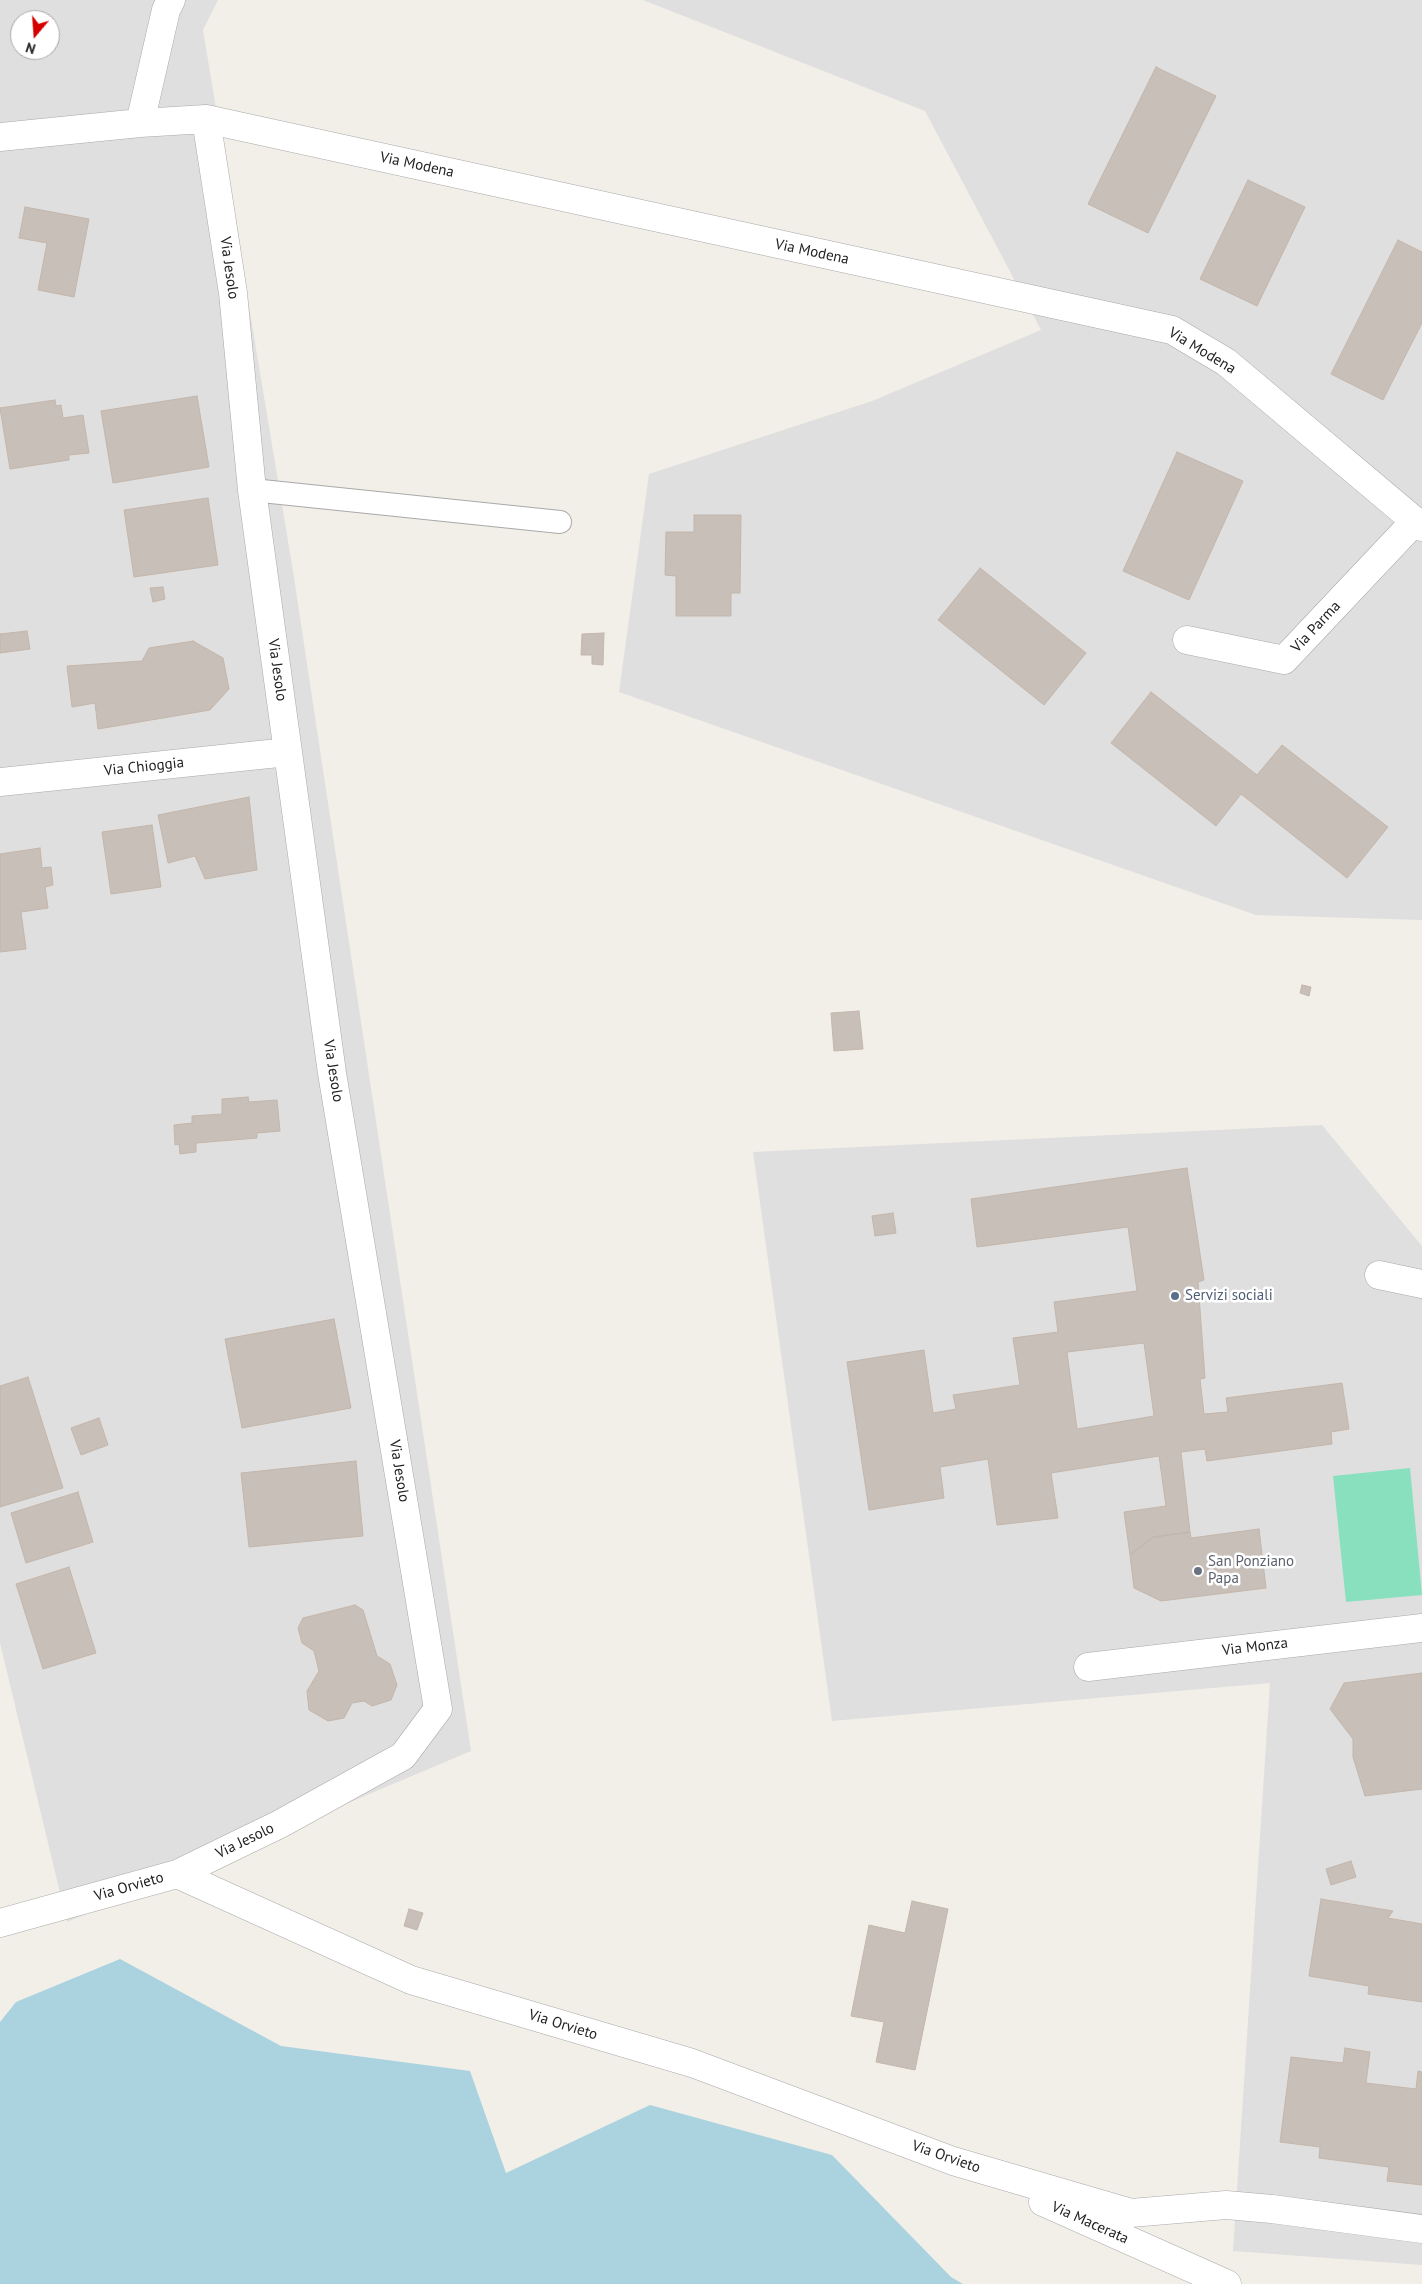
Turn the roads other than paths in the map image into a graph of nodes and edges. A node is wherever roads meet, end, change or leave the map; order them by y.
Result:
1 (171, 0) edge
2 (206, 119) junction
3 (140, 123) junction
4 (0, 137) edge
5 (252, 490) junction
6 (560, 522) dead end
7 (1418, 524) edge
8 (1187, 640) dead end
9 (288, 752) junction
10 (0, 782) edge
11 (1379, 1275) dead end
12 (1422, 1284) edge
13 (1422, 1628) edge
14 (1088, 1667) dead end
15 (177, 1874) junction
16 (0, 1923) edge
17 (953, 2161) junction
18 (1131, 2213) joint
19 (1422, 2229) edge
20 (1228, 2284) edge

1 - 3 street
2 - 3 street, Via Modena
2 - 5 street, Via Jesolo
2 - 7 street, Via Modena
3 - 4 street, Via Modena
5 - 6 lane
5 - 9 street, Via Jesolo
7 - 8 street, Via Parma
9 - 10 street, Via Chioggia
9 - 15 street, Via Jesolo
11 - 12 street
13 - 14 street, Via Monza
15 - 16 street, Via Orvieto
15 - 17 street, Via Orvieto
17 - 18 street, Via Orvieto
17 - 20 street, Via Macerata
18 - 19 street, Via Macerata

